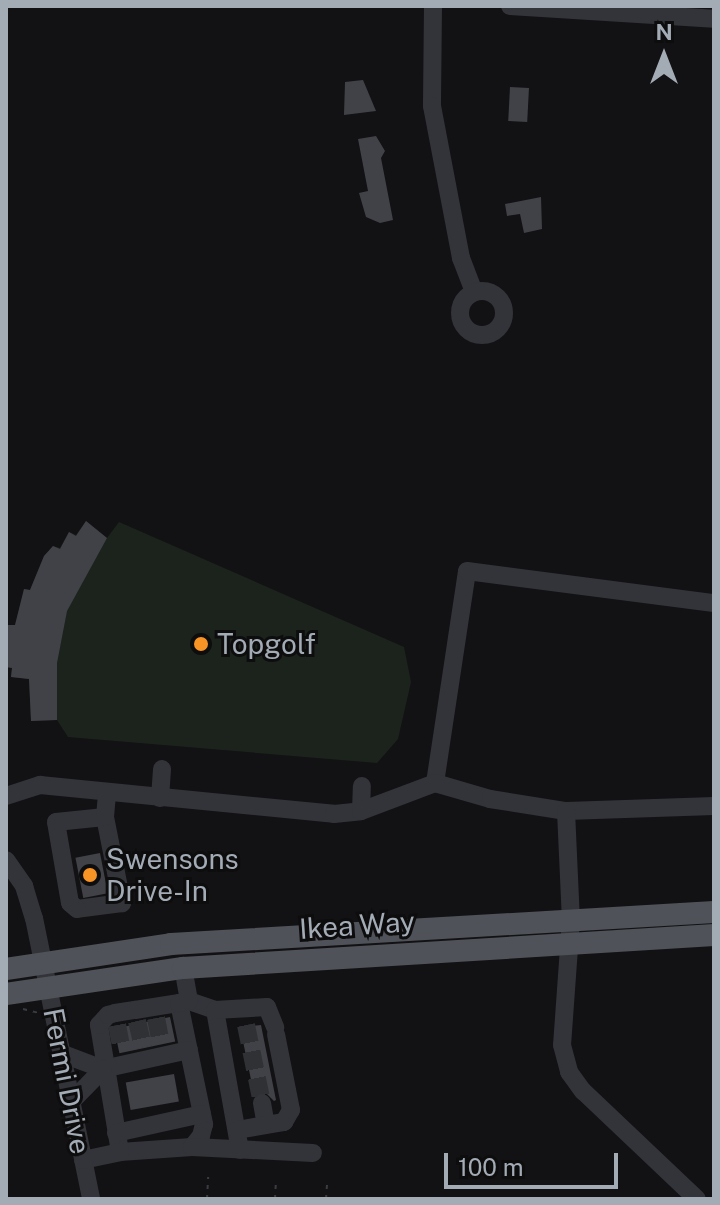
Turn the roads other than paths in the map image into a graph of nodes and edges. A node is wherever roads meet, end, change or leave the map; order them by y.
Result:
1 (433, 6) edge
2 (510, 6) edge
3 (714, 19) edge
4 (474, 292) dead end
5 (714, 603) edge
6 (162, 769) dead end
7 (435, 783) junction
8 (362, 786) dead end
9 (107, 793) junction
10 (6, 796) edge
11 (160, 798) junction
12 (714, 806) edge
13 (361, 811) junction
14 (566, 811) junction
15 (105, 817) junction
16 (6, 860) edge
17 (714, 912) edge
18 (570, 931) junction
19 (714, 935) edge
20 (43, 962) junction
21 (183, 968) junction
22 (6, 969) edge
23 (48, 987) junction
24 (6, 994) edge
25 (184, 1002) junction
26 (215, 1010) junction
27 (189, 1050) junction
28 (63, 1054) junction
29 (103, 1069) junction
30 (71, 1102) junction
31 (262, 1103) tunnel mouth
32 (202, 1114) junction
33 (266, 1125) junction
34 (237, 1130) junction
35 (116, 1133) junction
36 (192, 1147) junction
37 (240, 1150) junction
38 (120, 1152) junction
39 (313, 1153) dead end
40 (83, 1160) junction
41 (91, 1199) edge
42 (697, 1199) edge

1 - 4 street
2 - 3 street
5 - 7 street
6 - 11 street
7 - 13 street
7 - 14 street
8 - 13 street
9 - 10 street
9 - 11 street
9 - 15 street
11 - 13 street
12 - 14 street
14 - 18 street
15 - 15 street
16 - 20 street, Fermi Drive
17 - 18 main road, Ikea Way
18 - 19 main road, Ikea Way
18 - 20 main road, Ikea Way
18 - 21 main road, Ikea Way
18 - 42 street
20 - 22 main road, Ikea Way
20 - 23 street, Fermi Drive
21 - 23 main road, Ikea Way
21 - 25 street
23 - 24 main road, Ikea Way
23 - 28 street, Fermi Drive
25 - 26 street
25 - 27 street
25 - 29 street
26 - 33 street
26 - 34 street
27 - 29 street
27 - 32 street
28 - 29 street
28 - 30 street, Fermi Drive
29 - 30 street
29 - 35 street
30 - 40 street, Fermi Drive
31 - 33 street
32 - 35 street
32 - 36 street
33 - 34 street
34 - 37 street
35 - 38 street
36 - 37 street
36 - 38 street
37 - 39 street
38 - 40 street
40 - 41 street, Fermi Drive

